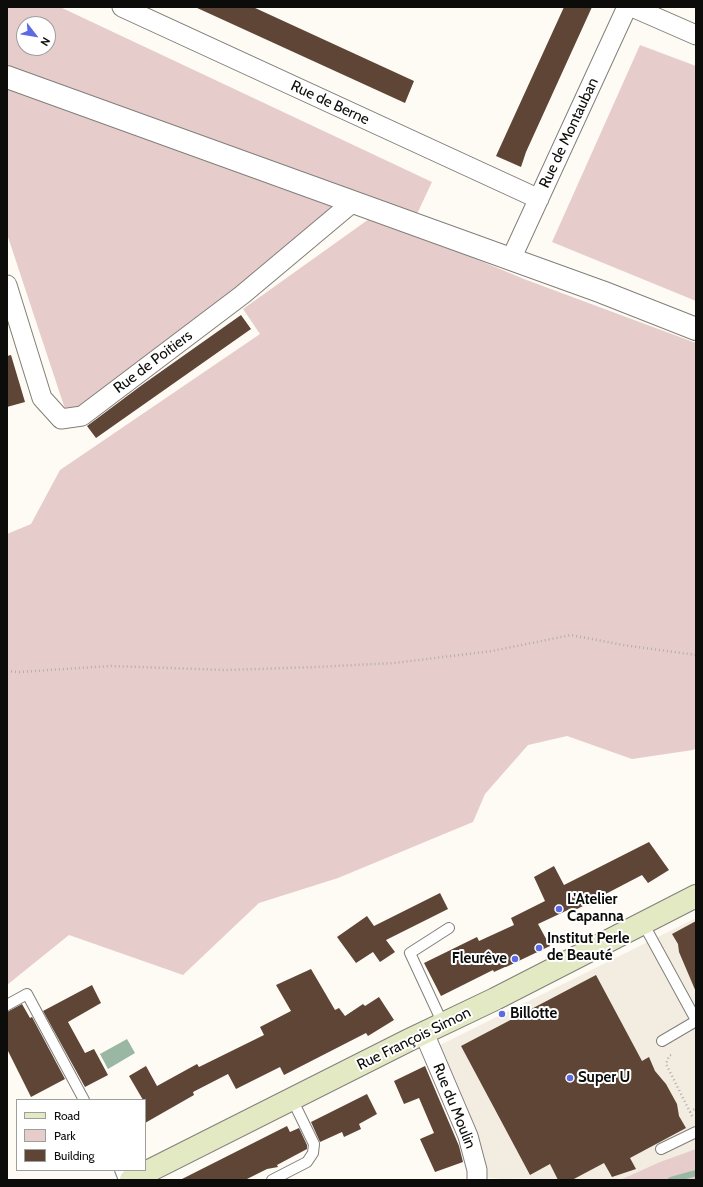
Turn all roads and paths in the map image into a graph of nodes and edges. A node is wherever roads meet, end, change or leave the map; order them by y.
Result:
1 (122, 7) edge
2 (626, 7) edge
3 (632, 7) edge
4 (696, 35) edge
5 (7, 77) edge
6 (539, 199) junction
7 (353, 202) junction
8 (511, 259) junction
9 (7, 285) edge
10 (696, 329) edge
11 (696, 655) edge
12 (7, 671) edge
13 (696, 896) edge
14 (643, 923) junction
15 (449, 928) dead end
16 (7, 1005) edge
17 (696, 1021) edge
18 (443, 1024) junction
19 (424, 1033) junction
20 (662, 1041) dead end
21 (675, 1053) dead end
22 (83, 1099) edge
23 (292, 1099) junction
24 (696, 1108) edge
25 (690, 1112) junction
26 (696, 1123) edge
27 (696, 1132) edge
28 (661, 1149) dead end
29 (477, 1175) edge
30 (131, 1180) edge
31 (272, 1180) edge

1 - 6 street, Rue de Berne
2 - 6 street, Rue de Montauban
3 - 4 street
5 - 7 street
6 - 8 street, Rue de Montauban
7 - 8 street
7 - 9 street, Rue de Poitiers
8 - 10 street
11 - 12 path
13 - 14 main road, Rue François Simon
14 - 17 lane
14 - 18 main road, Rue François Simon
15 - 18 lane
16 - 22 lane
17 - 20 lane
18 - 19 main road, Rue François Simon
19 - 23 main road, Rue François Simon
19 - 29 street, Rue du Moulin
21 - 25 path
23 - 30 main road, Rue François Simon
23 - 31 lane
24 - 25 path
25 - 26 path
27 - 28 lane

